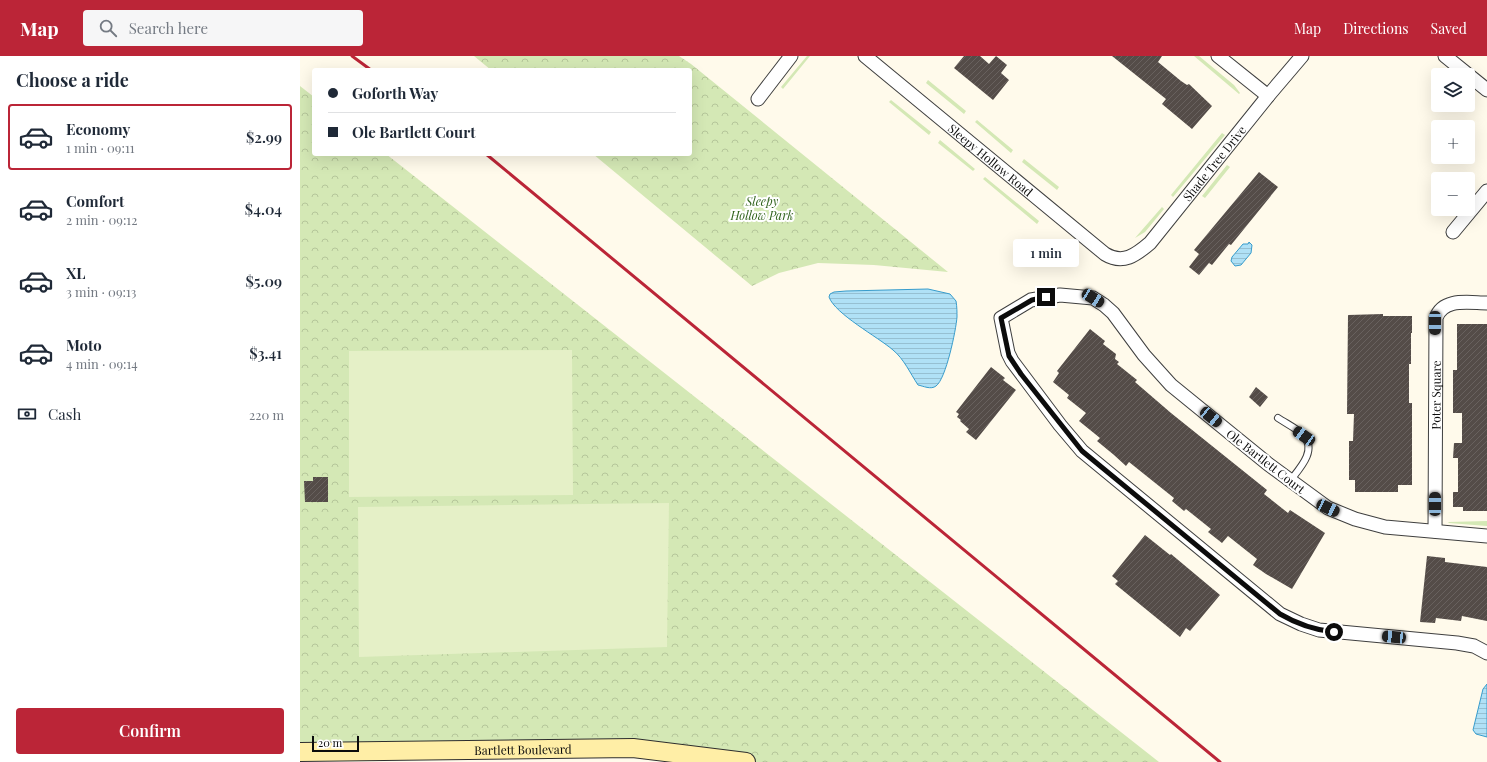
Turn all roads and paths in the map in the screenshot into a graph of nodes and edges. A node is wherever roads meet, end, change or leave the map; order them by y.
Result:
1 (792, 56) edge
2 (865, 56) edge
3 (1218, 56) edge
4 (1302, 56) edge
5 (1445, 56) edge
6 (1487, 90) edge
7 (1268, 96) junction
8 (758, 98) dead end
9 (1487, 191) edge
10 (1453, 232) dead end
11 (1118, 259) joint
12 (1487, 303) edge
13 (1278, 418) dead end
14 (1290, 481) junction
15 (1435, 531) junction
16 (1487, 536) edge
17 (1487, 653) edge
18 (300, 752) edge
19 (746, 762) edge

1 - 8 street
2 - 11 street, Sleepy Hollow Road
3 - 7 street
4 - 7 street, Shade Tree Drive
5 - 6 street
7 - 11 street, Shade Tree Drive
9 - 10 street
12 - 15 street, Poter Square
13 - 14 lane
14 - 15 street, Ole Bartlett Court
14 - 17 street, Ole Bartlett Court
15 - 16 street, Ole Bartlett Court
18 - 19 main road, Bartlett Boulevard

